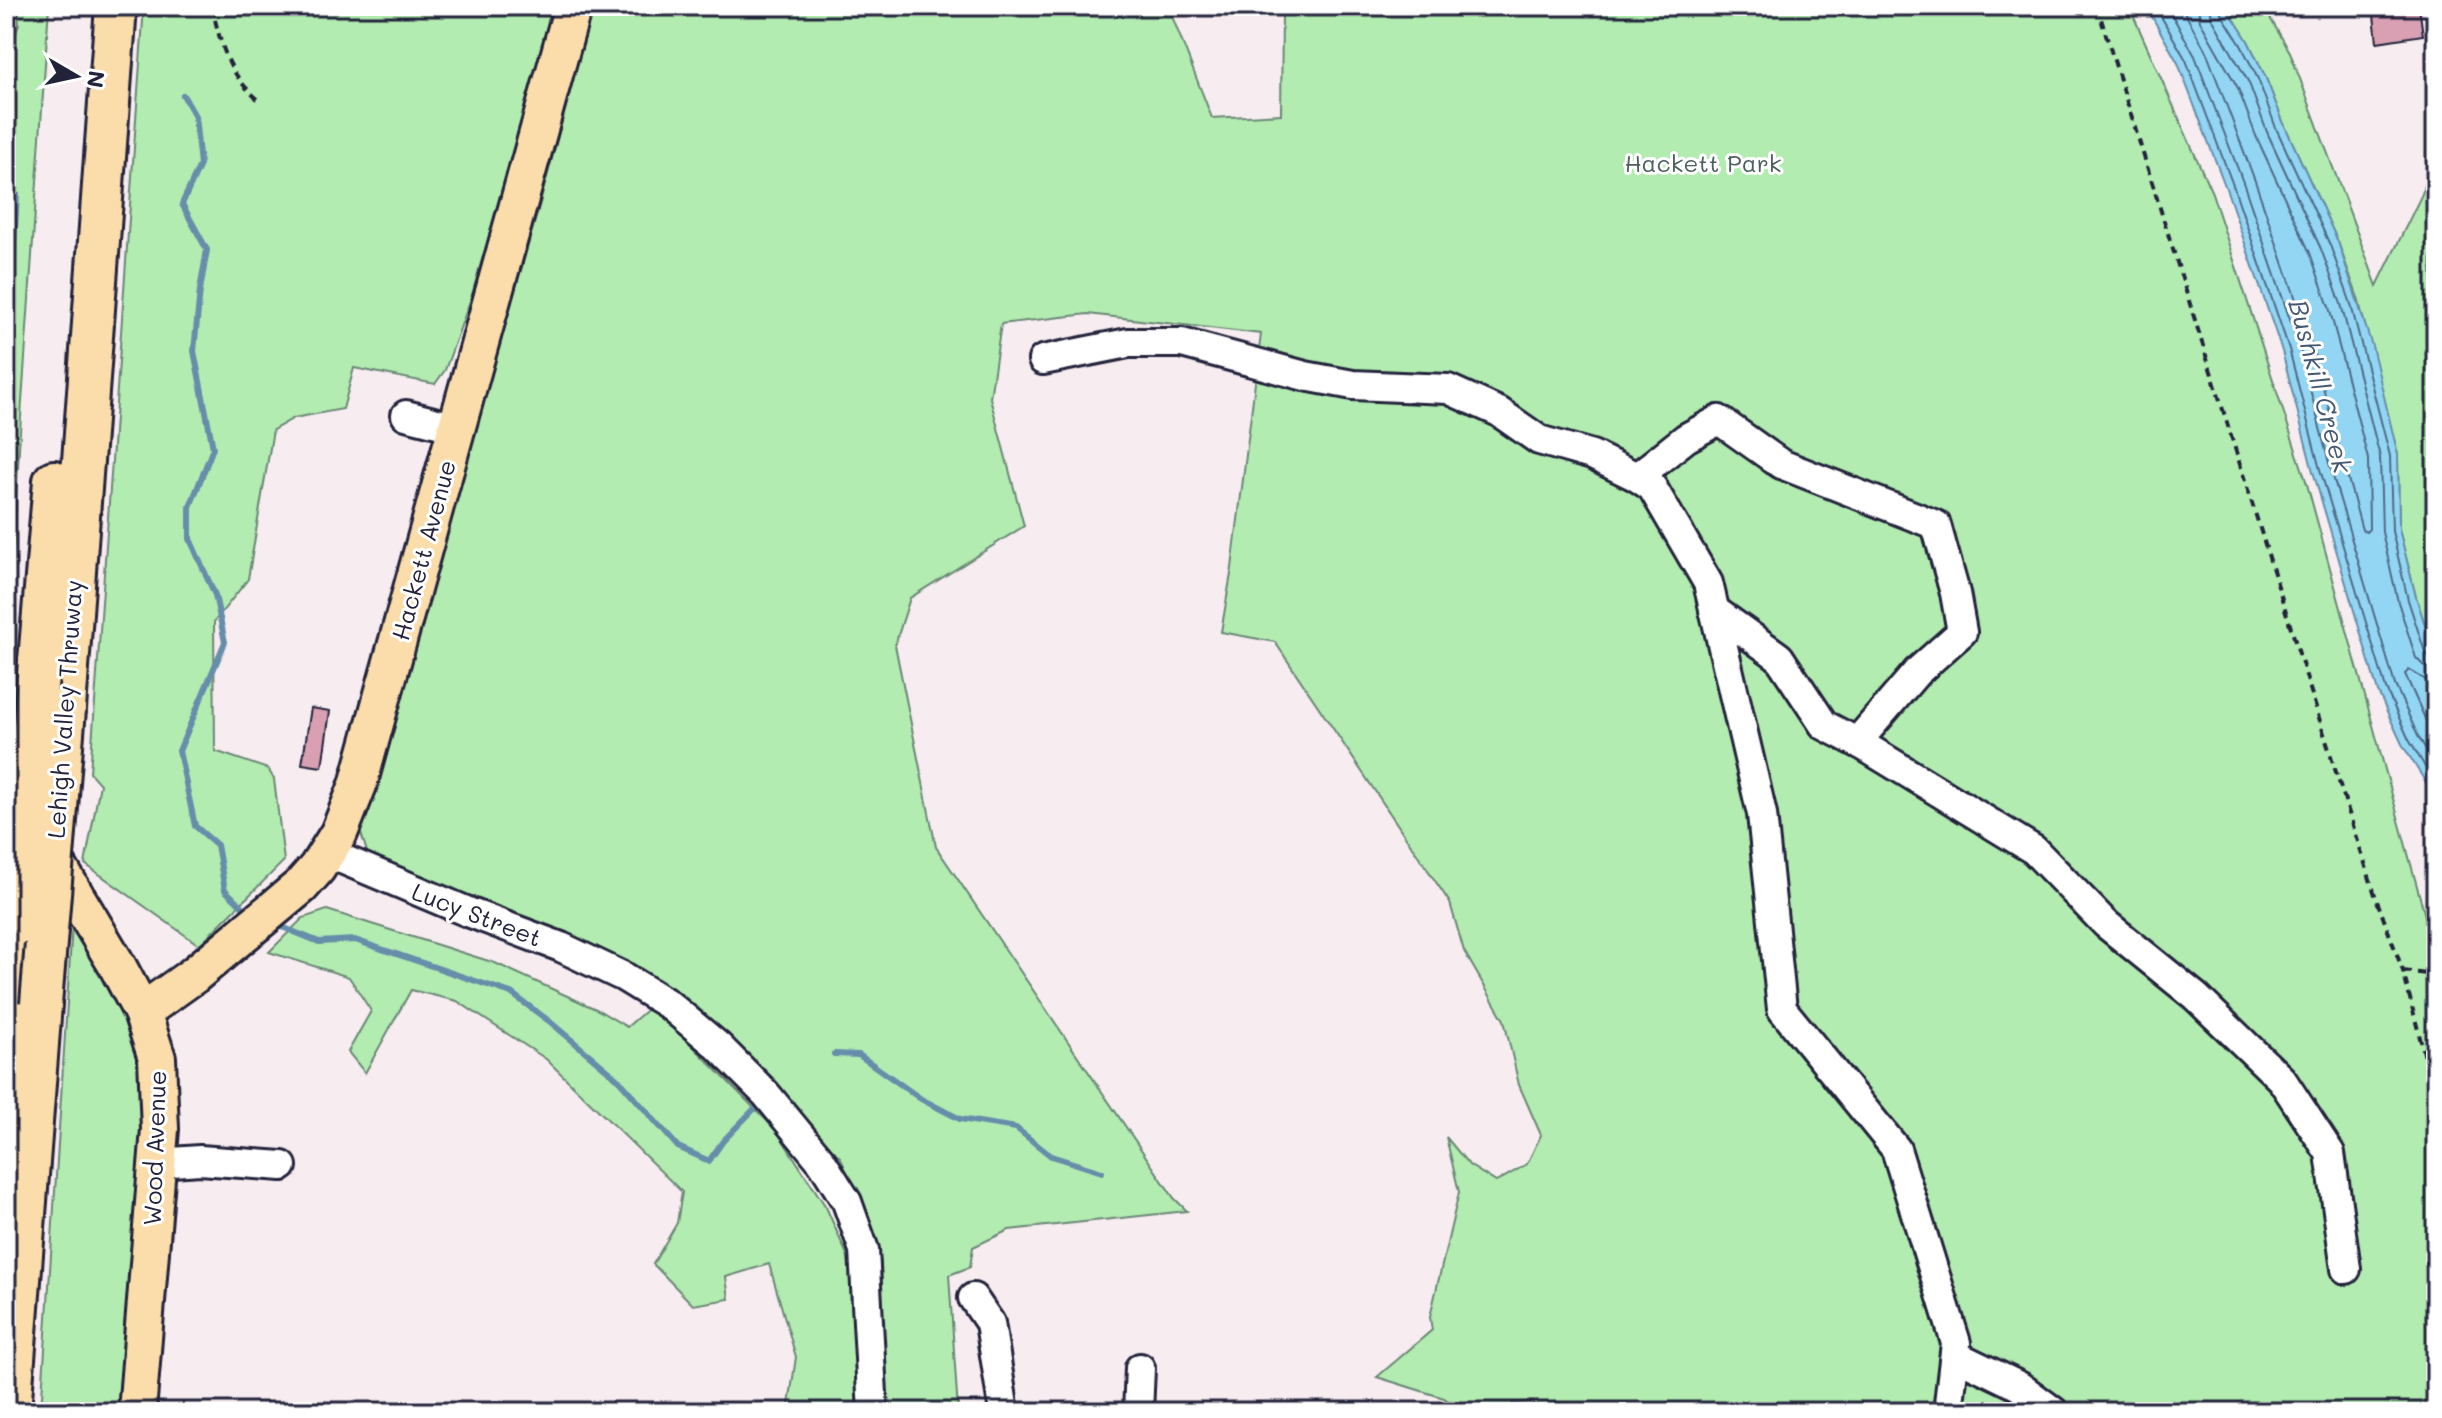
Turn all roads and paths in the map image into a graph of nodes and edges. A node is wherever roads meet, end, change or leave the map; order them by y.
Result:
1 (91, 6) edge
2 (116, 6) edge
3 (212, 6) edge
4 (573, 6) edge
5 (2097, 6) edge
6 (260, 101) dead end
7 (1043, 360) dead end
8 (406, 415) dead end
9 (457, 428) junction
10 (1637, 477) junction
11 (1714, 610) junction
12 (1857, 742) junction
13 (8, 786) edge
14 (328, 853) junction
15 (2403, 971) junction
16 (2436, 975) edge
17 (142, 1012) junction
18 (6, 1099) edge
19 (2436, 1101) edge
20 (157, 1163) junction
21 (282, 1166) dead end
22 (2346, 1269) dead end
23 (973, 1298) dead end
24 (1955, 1355) junction
25 (1140, 1368) dead end
26 (10, 1412) edge
27 (137, 1412) edge
28 (873, 1412) edge
29 (1004, 1412) edge
30 (1138, 1412) edge
31 (1948, 1412) edge
32 (2054, 1412) edge

1 - 18 highway, Lehigh Valley Thruway, bridge
2 - 26 highway, Lehigh Valley Thruway, bridge
3 - 6 path
4 - 9 main road, Hackett Avenue
5 - 15 path
7 - 10 street
8 - 9 street
9 - 14 main road, Hackett Avenue
10 - 11 street
10 - 12 street
11 - 12 street
11 - 24 street
12 - 22 street
13 - 17 main road, Wood Avenue
14 - 17 main road, Hackett Avenue
14 - 28 street, Lucy Street
15 - 16 path
15 - 19 path
17 - 20 main road, Wood Avenue
20 - 21 street
20 - 27 main road, Wood Avenue
23 - 29 street
24 - 31 street
24 - 32 street
25 - 30 street

